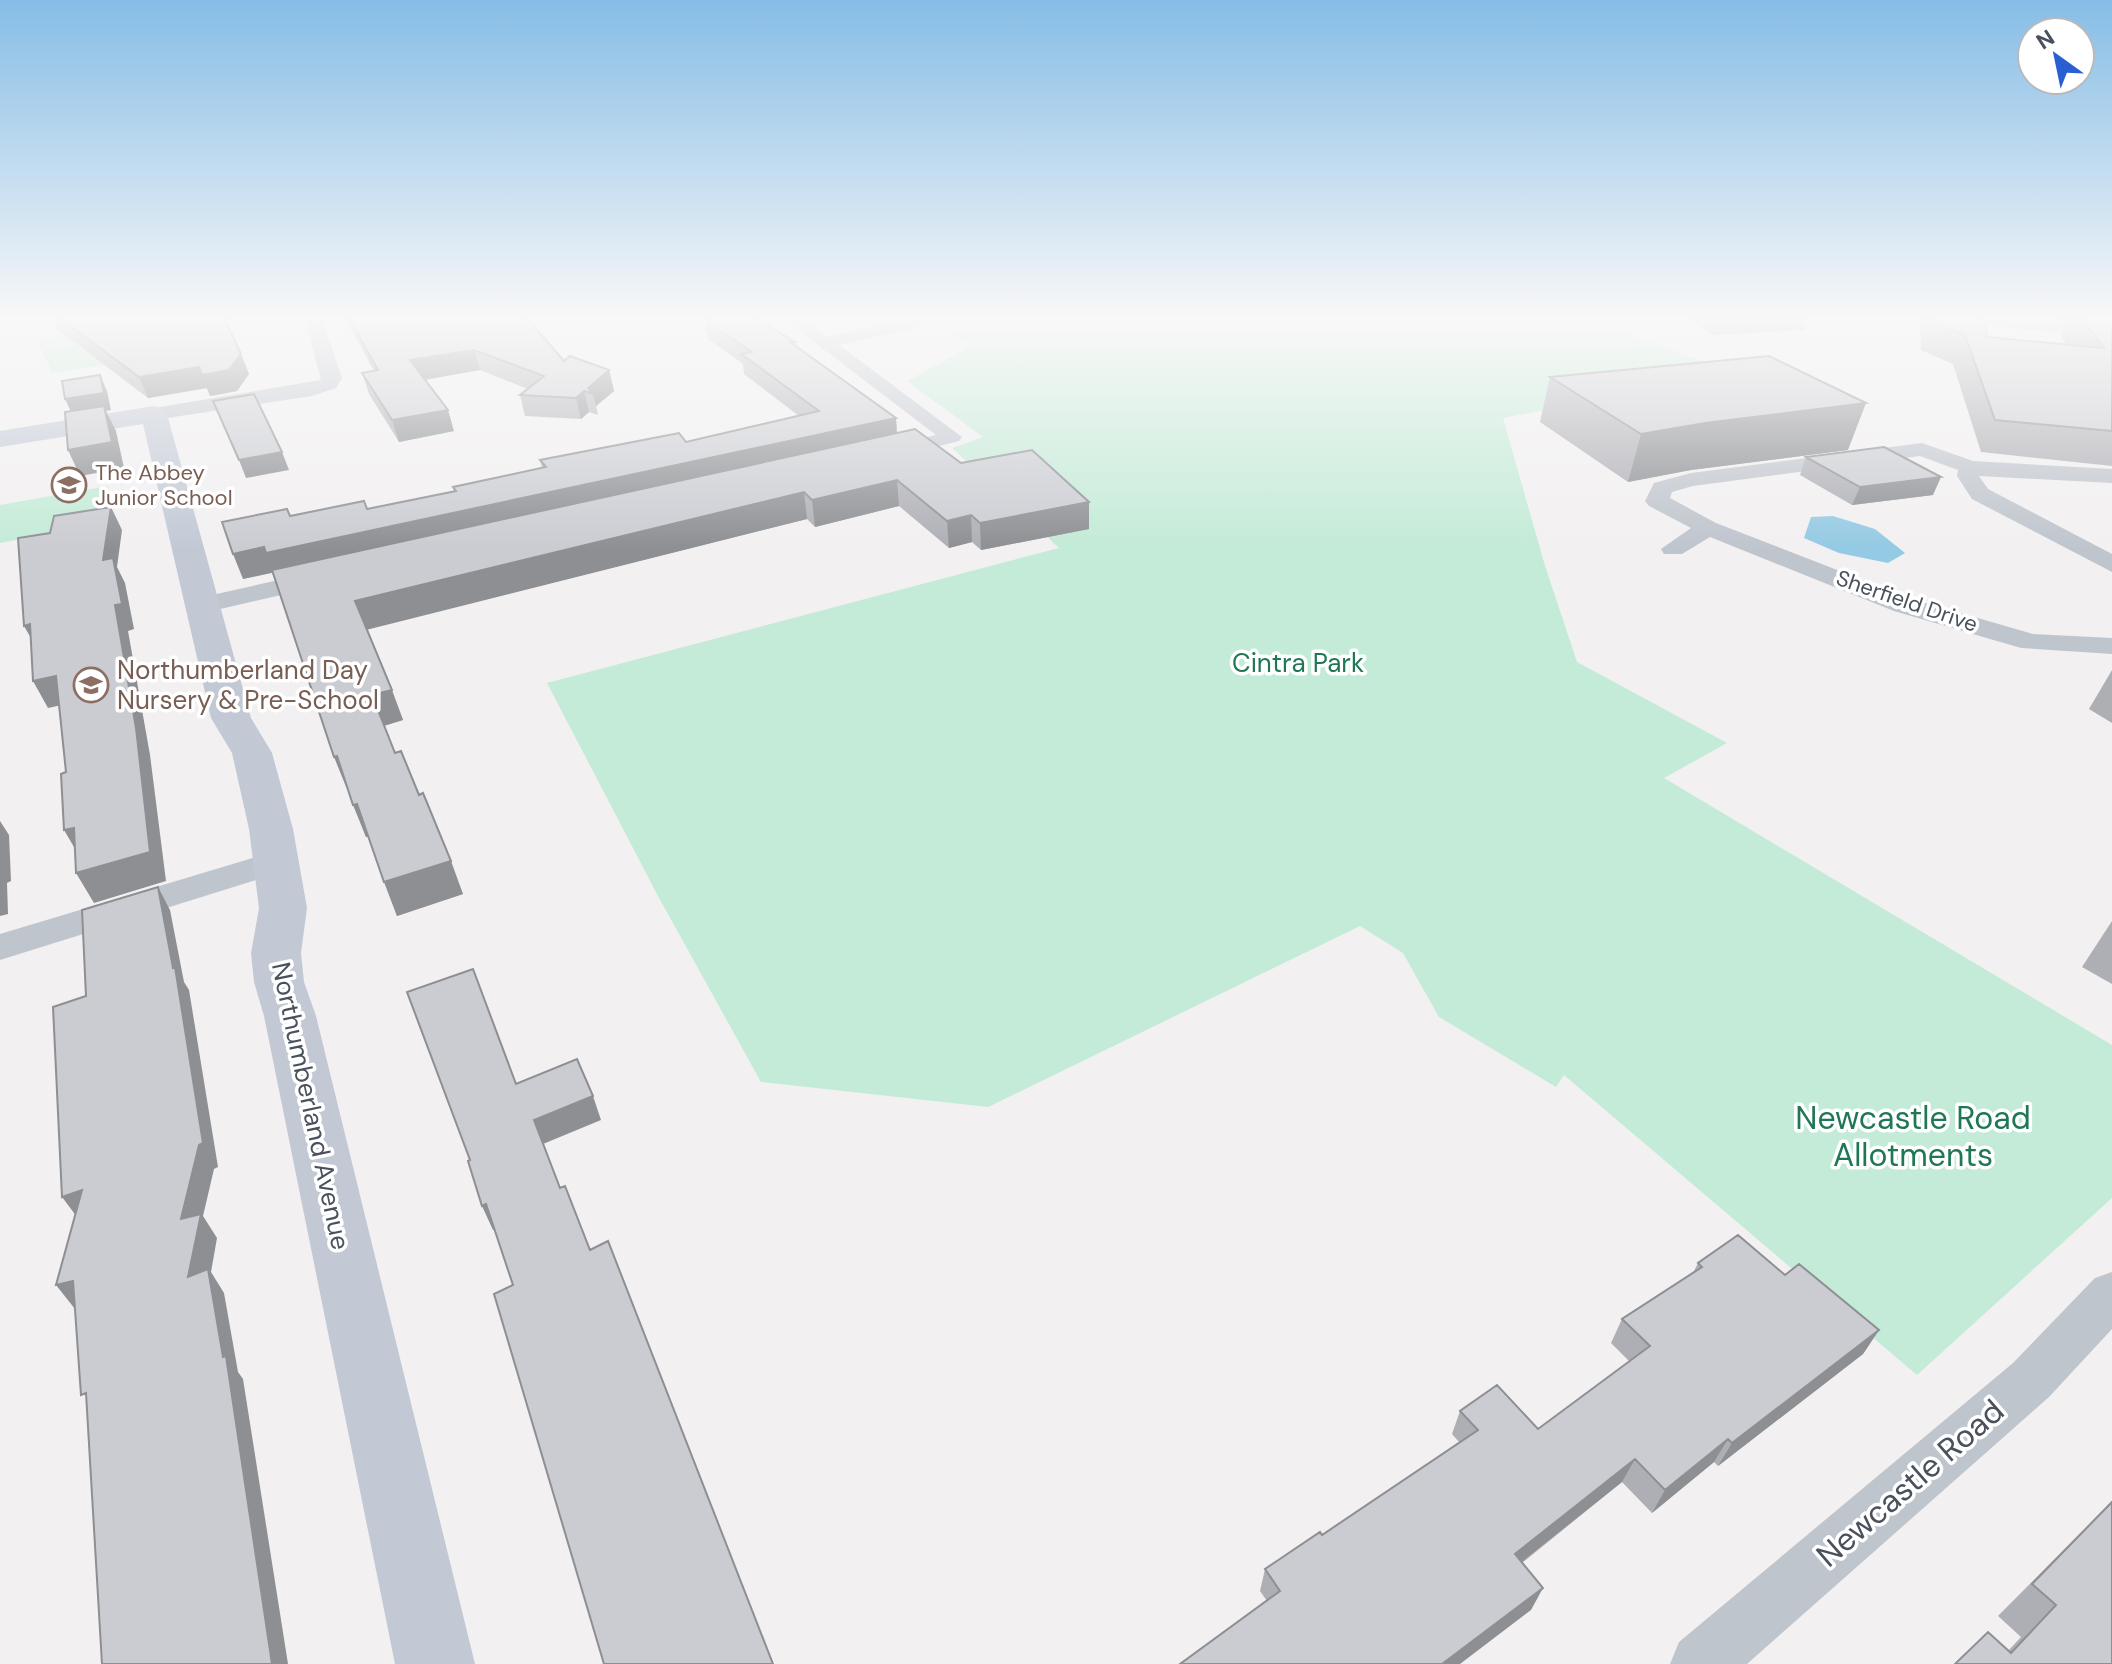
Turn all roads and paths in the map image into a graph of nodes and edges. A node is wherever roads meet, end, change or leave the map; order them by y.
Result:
1 (288, 394) edge
2 (895, 394) edge
3 (154, 414) junction
4 (0, 439) edge
5 (866, 458) edge
6 (1970, 467) junction
7 (2112, 476) edge
8 (1708, 528) junction
9 (1673, 549) dead end
10 (2112, 564) edge
11 (340, 574) edge
12 (203, 605) junction
13 (2112, 646) edge
14 (276, 862) junction
15 (0, 947) edge
16 (2112, 1294) edge
17 (434, 1663) edge
18 (1701, 1664) edge

1 - 3 street
2 - 5 street
3 - 4 street
3 - 12 street, Northumberland Avenue
6 - 7 street, Sherfield Drive
6 - 8 street, Sherfield Drive
6 - 10 street
8 - 9 street
8 - 13 street, Sherfield Drive
11 - 12 street
12 - 14 street, Northumberland Avenue
14 - 15 street
14 - 17 street, Northumberland Avenue
16 - 18 street, Newcastle Road

